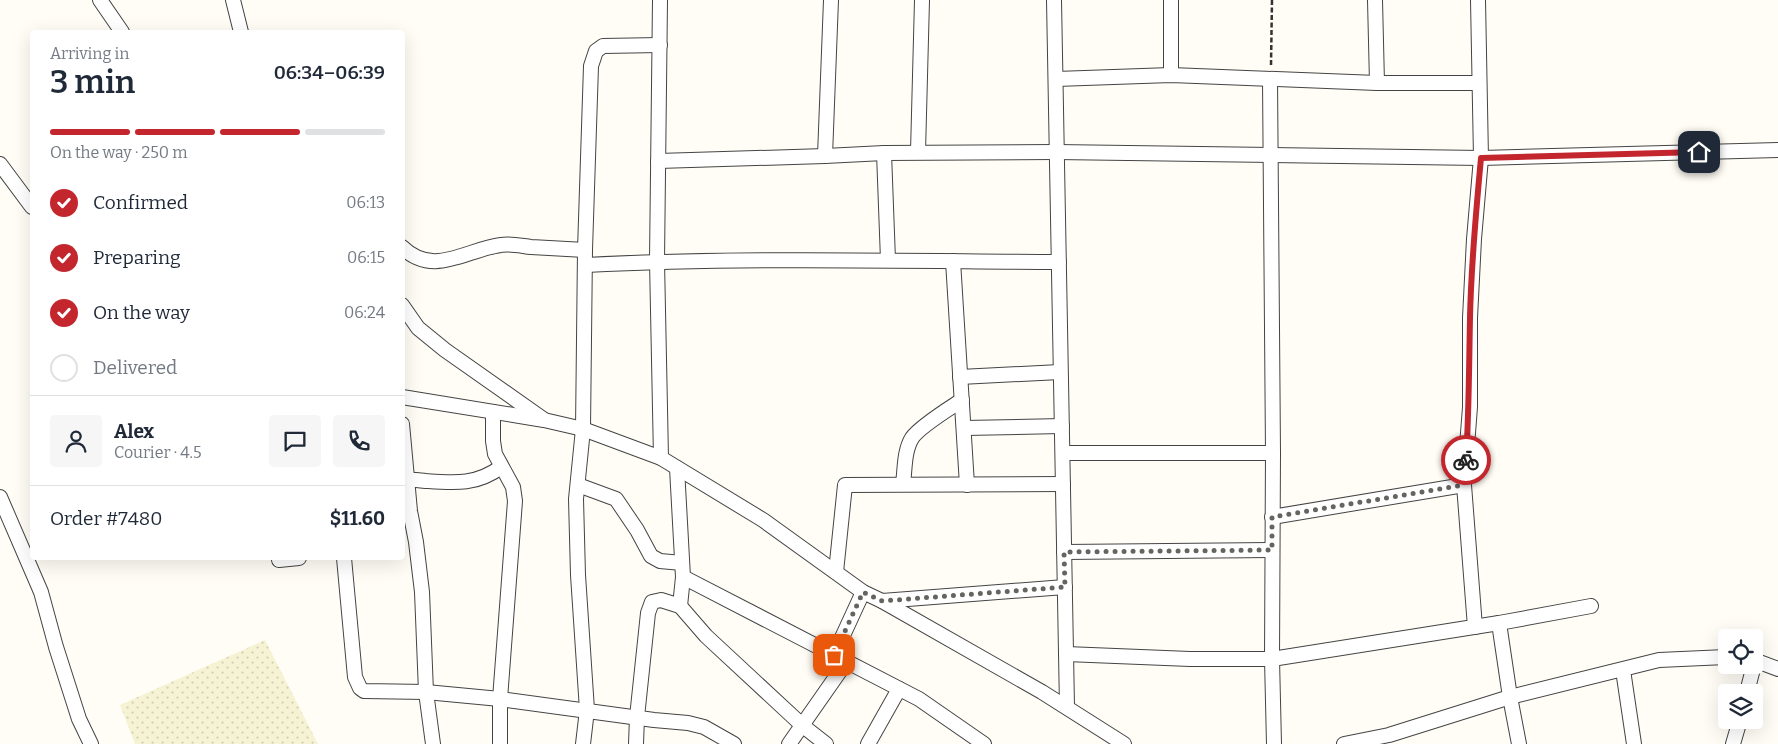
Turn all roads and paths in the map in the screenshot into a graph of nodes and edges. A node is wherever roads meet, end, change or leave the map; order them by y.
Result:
1 (100, 0) edge
2 (233, 0) edge
3 (660, 0) edge
4 (831, 0) edge
5 (922, 0) edge
6 (1054, 0) edge
7 (1170, 0) edge
8 (1272, 0) edge
9 (1376, 0) edge
10 (1478, 0) edge
11 (121, 30) edge
12 (240, 30) edge
13 (660, 45) junction
14 (1171, 75) junction
15 (1056, 79) junction
16 (1270, 79) junction
17 (1378, 83) junction
18 (1479, 84) junction
19 (1778, 150) edge
20 (884, 152) junction
21 (918, 152) junction
22 (1056, 152) junction
23 (1271, 154) junction
24 (825, 156) junction
25 (1481, 158) junction
26 (658, 161) junction
27 (0, 164) edge
28 (30, 204) edge
29 (405, 250) edge
30 (586, 250) junction
31 (888, 260) junction
32 (657, 261) junction
33 (953, 261) junction
34 (1059, 262) junction
35 (586, 265) junction
36 (405, 309) edge
37 (1060, 372) junction
38 (960, 377) junction
39 (405, 397) edge
40 (962, 400) junction
41 (493, 412) junction
42 (544, 420) junction
43 (1062, 426) junction
44 (964, 428) junction
45 (583, 429) junction
46 (1063, 453) junction
47 (1273, 453) junction
48 (660, 458) junction
49 (501, 467) junction
50 (676, 468) junction
51 (405, 480) edge
52 (903, 484) junction
53 (967, 484) junction
54 (1063, 484) junction
55 (578, 485) junction
56 (1464, 485) junction
57 (0, 498) edge
58 (1272, 517) junction
59 (409, 543) edge
60 (1272, 550) junction
61 (1064, 552) junction
62 (344, 560) edge
63 (682, 570) junction
64 (836, 572) junction
65 (1065, 587) junction
66 (863, 592) junction
67 (882, 601) junction
68 (680, 606) junction
69 (1591, 606) dead end
70 (1500, 623) junction
71 (1475, 627) junction
72 (1066, 654) junction
73 (834, 655) junction
74 (1718, 657) edge
75 (1272, 659) junction
76 (847, 662) junction
77 (1763, 665) edge
78 (1778, 669) edge
79 (1623, 670) junction
80 (899, 688) junction
81 (426, 692) junction
82 (1510, 697) junction
83 (500, 699) junction
84 (1067, 707) junction
85 (587, 710) junction
86 (637, 717) junction
87 (803, 726) junction
88 (1738, 729) edge
89 (1391, 739) edge
90 (90, 744) edge
91 (433, 744) edge
92 (500, 744) edge
93 (583, 744) edge
94 (636, 744) edge
95 (734, 744) edge
96 (789, 744) edge
97 (826, 744) edge
98 (868, 744) edge
99 (984, 744) edge
100 (1124, 744) edge
101 (1274, 744) edge
102 (1344, 744) edge
103 (1519, 744) edge
104 (1634, 744) edge
105 (1734, 744) edge

1 - 11 street
2 - 12 street
3 - 13 street
4 - 24 street
5 - 21 street
6 - 15 street
7 - 14 street
8 - 16 path
9 - 17 street
10 - 18 street
13 - 26 street
13 - 30 street
14 - 15 street
14 - 16 street
15 - 22 street
16 - 17 street
16 - 23 street
17 - 18 street
18 - 25 street
19 - 25 street
20 - 21 street
20 - 24 street
20 - 31 street
21 - 22 street
22 - 23 street
22 - 34 street
23 - 25 street
23 - 47 street
24 - 26 street
25 - 56 street
26 - 32 street
27 - 28 street
29 - 30 street
30 - 35 street
31 - 32 street
31 - 33 street
32 - 35 street
32 - 48 street
33 - 34 street
33 - 38 street
34 - 37 street
35 - 45 street
36 - 42 street
37 - 38 street
37 - 43 street
38 - 40 street
39 - 41 street
40 - 44 street
40 - 52 street
41 - 42 street
41 - 49 street
42 - 45 street
43 - 44 street
43 - 46 street
44 - 53 street
45 - 48 street
45 - 55 street
46 - 47 street
46 - 54 street
47 - 58 street
48 - 50 street
49 - 51 street
49 - 83 street
50 - 63 street
50 - 64 street
51 - 59 street
52 - 53 street
52 - 64 street
53 - 54 street
54 - 61 street
55 - 63 street
55 - 85 street
56 - 58 street
56 - 71 street
57 - 90 street
58 - 60 street
59 - 81 street
60 - 61 street
60 - 75 street
61 - 65 street
62 - 81 street
63 - 68 street
63 - 73 street
64 - 66 street
65 - 67 street
65 - 72 street
66 - 67 street
66 - 73 street
67 - 84 street
68 - 86 street
68 - 87 street
69 - 70 street
70 - 71 street
70 - 82 street
71 - 75 street
72 - 75 street
72 - 84 street
73 - 76 street
74 - 79 street
75 - 101 street
76 - 80 street
76 - 87 street
77 - 78 street
79 - 82 street
79 - 104 street
80 - 98 street
80 - 99 street
81 - 83 street
81 - 91 street
82 - 89 street
82 - 103 street
83 - 85 street
83 - 92 street
84 - 100 street
85 - 86 street
85 - 93 street
86 - 94 street
86 - 95 street
87 - 96 street
87 - 97 street
88 - 105 street
89 - 102 street

